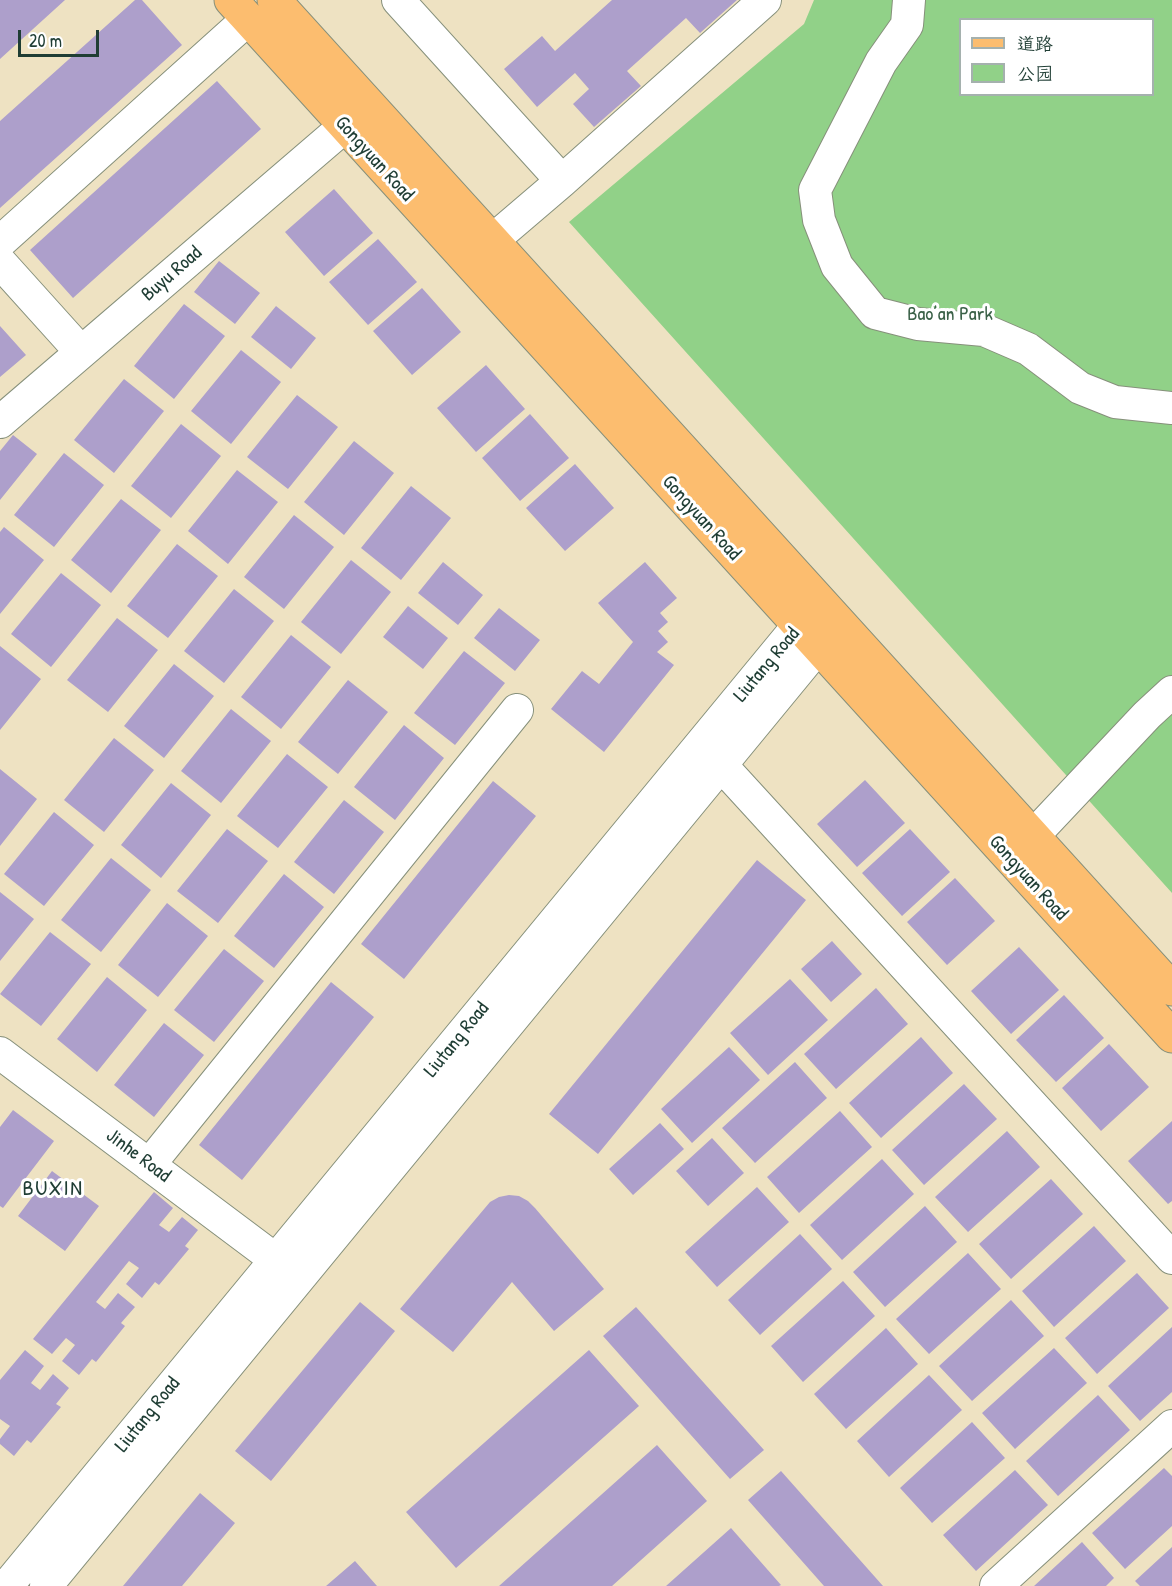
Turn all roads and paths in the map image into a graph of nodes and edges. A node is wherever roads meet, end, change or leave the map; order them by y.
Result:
1 (274, 0) edge
2 (398, 0) edge
3 (765, 0) edge
4 (909, 0) edge
5 (239, 10) edge
6 (345, 126) junction
7 (562, 181) junction
8 (492, 240) junction
9 (0, 242) edge
10 (467, 261) junction
11 (0, 262) edge
12 (81, 352) junction
13 (1172, 408) edge
14 (0, 422) edge
15 (830, 612) junction
16 (809, 636) junction
17 (1172, 692) edge
18 (517, 710) dead end
19 (721, 765) junction
20 (1033, 836) junction
21 (1172, 989) edge
22 (1172, 1036) edge
23 (0, 1053) edge
24 (149, 1165) junction
25 (1172, 1258) edge
26 (276, 1260) junction
27 (1172, 1426) edge
28 (7, 1586) edge
29 (46, 1586) edge
30 (996, 1586) edge

1 - 8 main road, Gongyuan Road
2 - 7 street
3 - 7 street
4 - 13 street
5 - 6 main road, Gongyuan Road
5 - 9 street
6 - 10 main road, Gongyuan Road
6 - 12 street, Buyu Road
7 - 8 street
8 - 10 street
8 - 15 main road, Gongyuan Road
10 - 16 main road, Gongyuan Road
11 - 12 street
12 - 14 street, Buyu Road
15 - 16 street, Liutang Road
15 - 20 main road, Gongyuan Road
16 - 19 street, Liutang Road
16 - 22 main road, Gongyuan Road
16 - 26 street, Liutang Road
17 - 20 street
18 - 24 street
19 - 25 street
19 - 29 street, Liutang Road
20 - 21 main road, Gongyuan Road
23 - 24 street, Jinhe Road
24 - 26 street, Jinhe Road
26 - 28 street, Liutang Road
27 - 30 street

